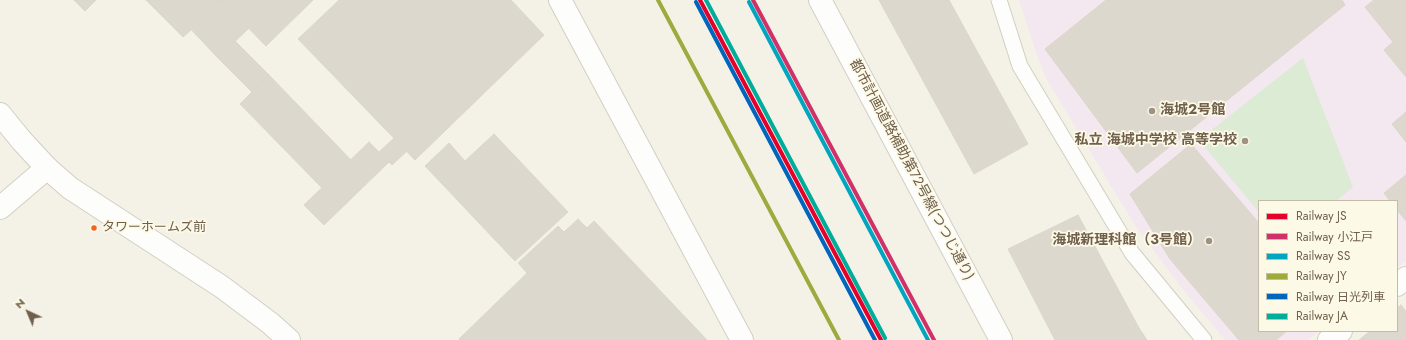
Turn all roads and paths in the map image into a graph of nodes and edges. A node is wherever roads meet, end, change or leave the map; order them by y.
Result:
1 (560, 0) edge
2 (820, 0) edge
3 (999, 0) edge
4 (0, 114) edge
5 (47, 168) junction
6 (0, 208) edge
7 (1406, 278) edge
8 (1398, 284) edge
9 (1339, 332) edge
10 (290, 340) edge
11 (742, 340) edge
12 (1001, 340) edge
13 (1204, 340) edge
14 (1329, 340) edge

1 - 11 street
2 - 12 street, 都市計画道路補助第72号線(つつじ通り)
3 - 13 lane
4 - 5 street
5 - 6 street
5 - 10 street
7 - 8 street
9 - 14 street

